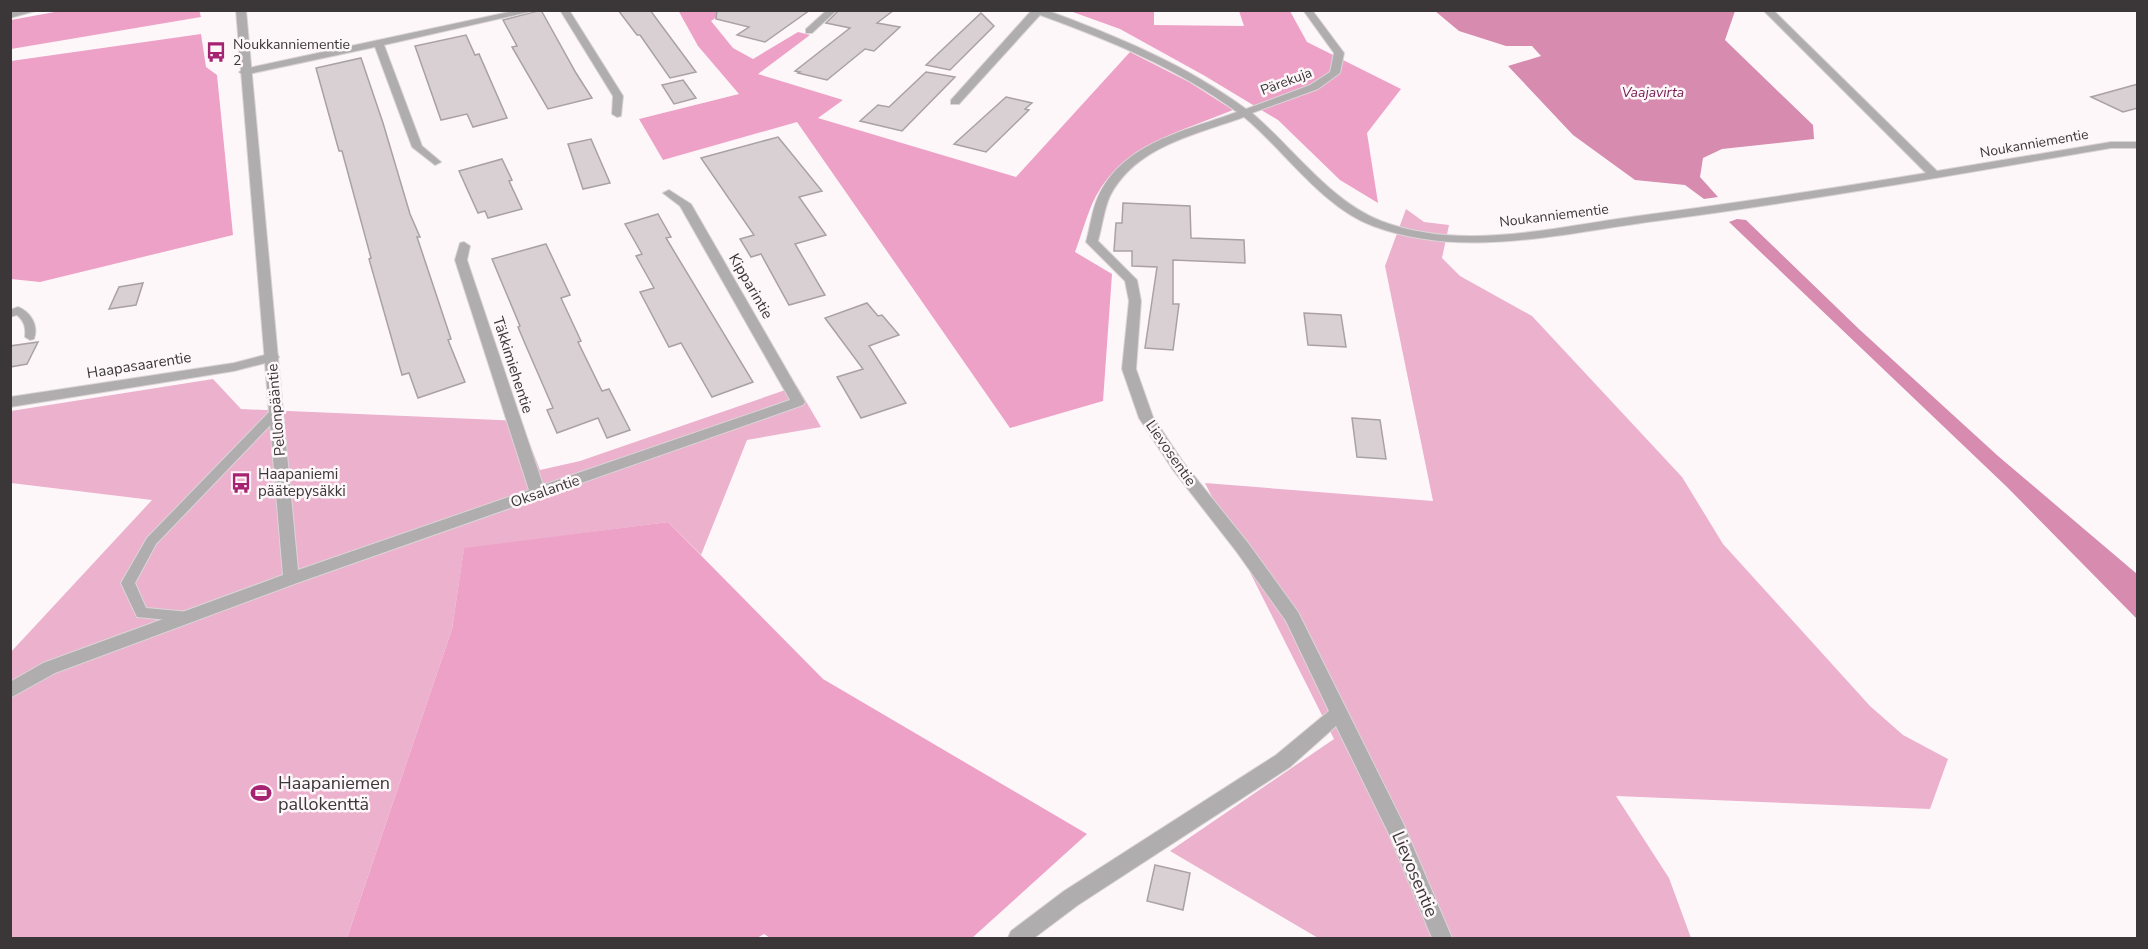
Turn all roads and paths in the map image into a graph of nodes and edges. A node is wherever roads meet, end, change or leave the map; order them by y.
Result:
1 (35, 10) edge
2 (241, 10) edge
3 (533, 10) edge
4 (564, 10) edge
5 (833, 10) edge
6 (1307, 10) edge
7 (1767, 10) edge
8 (1037, 11) edge
9 (10, 15) edge
10 (809, 32) dead end
11 (379, 44) junction
12 (244, 72) junction
13 (955, 102) dead end
14 (1244, 111) junction
15 (617, 114) dead end
16 (2138, 145) edge
17 (435, 162) dead end
18 (1934, 175) junction
19 (669, 193) dead end
20 (464, 246) dead end
21 (13, 310) edge
22 (30, 337) dead end
23 (272, 357) junction
24 (10, 402) edge
25 (798, 402) joint
26 (276, 412) junction
27 (538, 494) junction
28 (291, 579) junction
29 (190, 617) junction
30 (10, 691) edge
31 (1339, 713) junction
32 (1018, 939) edge
33 (1442, 939) edge

1 - 9 street
2 - 12 street, Pellonpääntie
3 - 11 street
4 - 15 street
5 - 10 street
6 - 14 street, Pärekuja
7 - 18 street
8 - 13 street
8 - 14 street, Noukanniementie
11 - 12 street
11 - 17 street
12 - 23 street, Pellonpääntie
14 - 18 street, Noukanniementie
14 - 31 street, Lievosentie
16 - 18 street, Noukanniementie
19 - 25 street, Kipparintie
20 - 27 street, Täkkimiehentie
21 - 22 lane
23 - 24 street, Haapasaarentie
23 - 26 street, Pellonpääntie
25 - 27 street, Oksalantie
26 - 28 street, Pellonpääntie
26 - 29 lane
27 - 28 street, Oksalantie
28 - 29 street
29 - 30 street
31 - 32 street
31 - 33 street, Lievosentie

